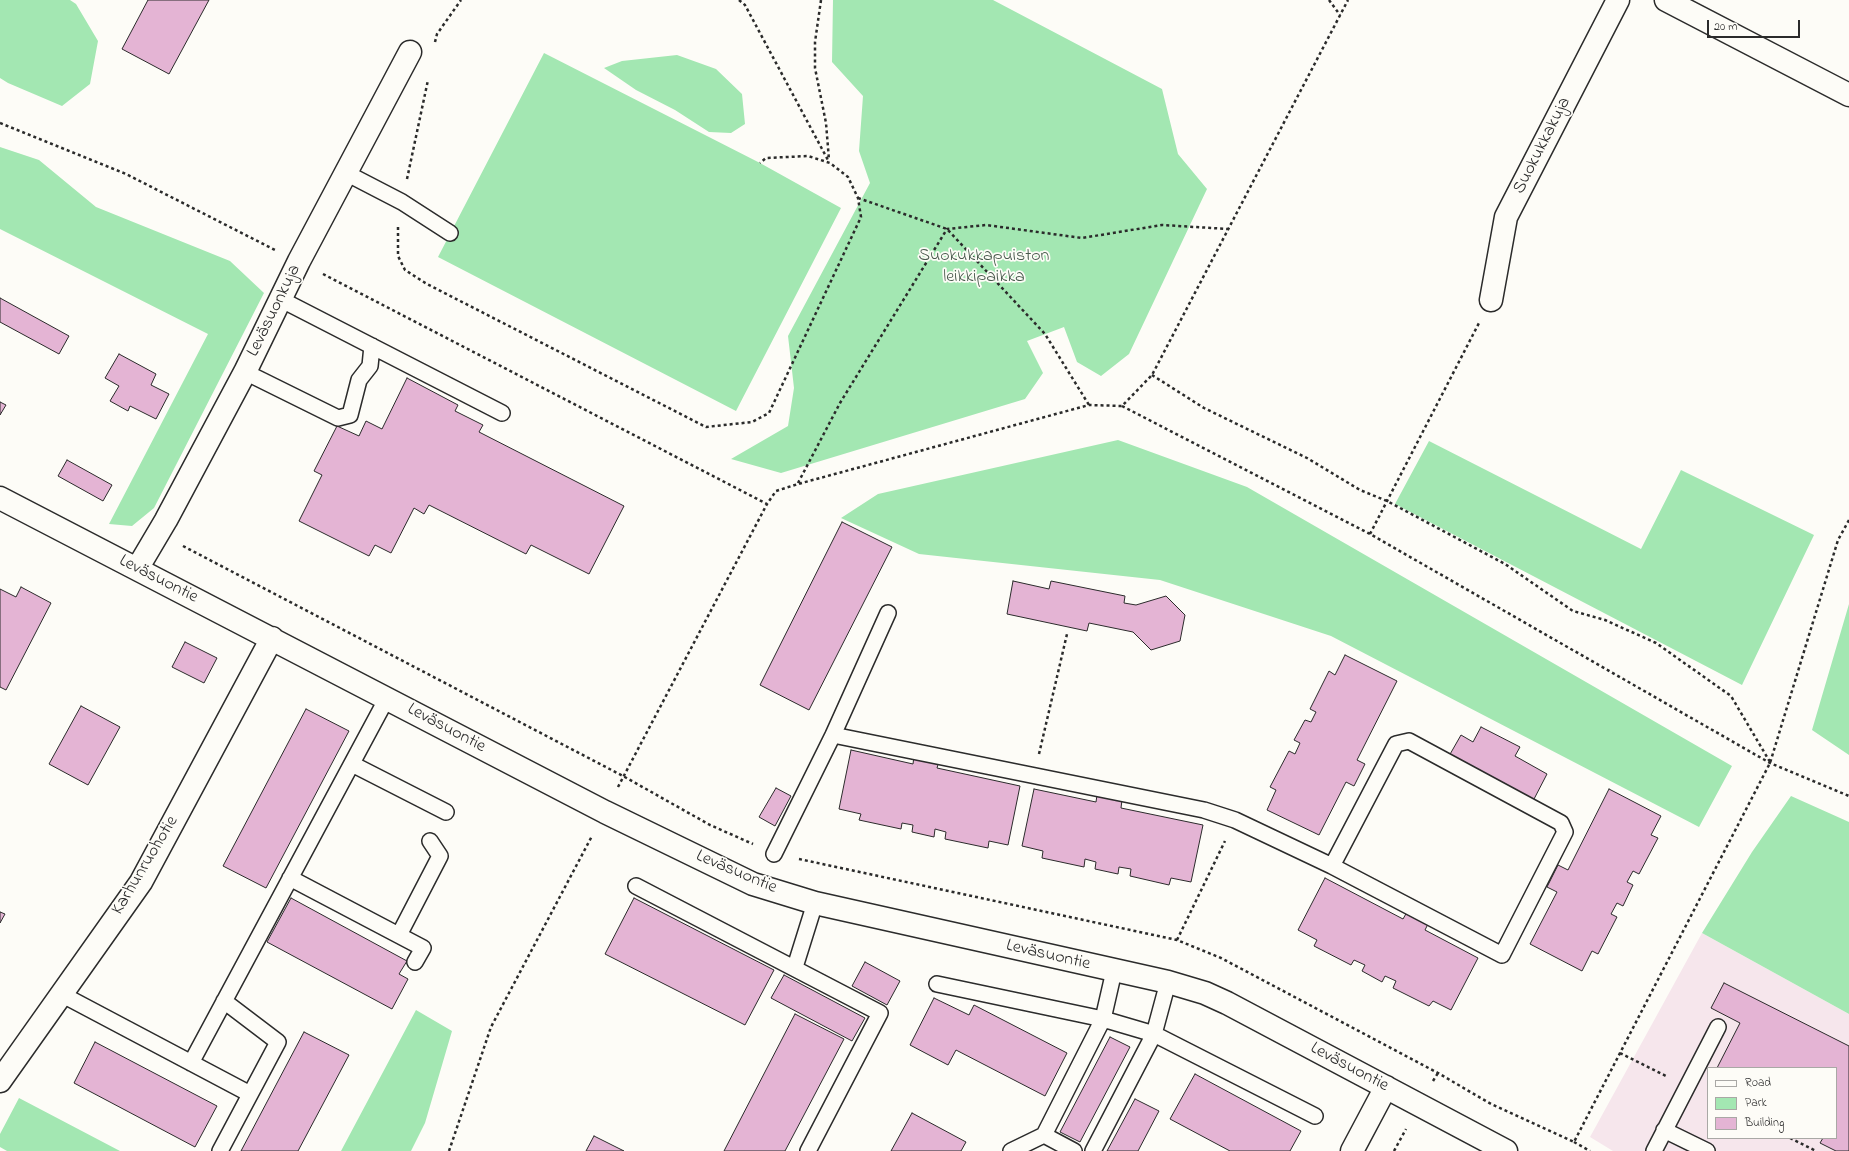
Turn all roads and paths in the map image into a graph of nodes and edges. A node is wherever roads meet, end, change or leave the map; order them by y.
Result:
1 (461, 0) edge
2 (740, 0) edge
3 (821, 0) edge
4 (1329, 0) edge
5 (1348, 0) edge
6 (1618, 0) edge
7 (1666, 0) edge
8 (1340, 15) junction
9 (434, 49) dead end
10 (410, 52) dead end
11 (429, 72) dead end
12 (1849, 95) edge
13 (0, 123) edge
14 (760, 163) dead end
15 (830, 163) junction
16 (346, 173) junction
17 (858, 198) junction
18 (402, 202) junction
19 (947, 229) junction
20 (1228, 229) junction
21 (450, 234) dead end
22 (299, 261) junction
23 (280, 299) junction
24 (1490, 300) joint
25 (372, 346) junction
26 (245, 372) junction
27 (1152, 375) junction
28 (1089, 405) junction
29 (1122, 406) junction
30 (502, 413) dead end
31 (798, 484) junction
32 (0, 498) edge
33 (1387, 501) junction
34 (1849, 520) edge
35 (1370, 534) junction
36 (137, 569) junction
37 (888, 613) dead end
38 (1067, 634) dead end
39 (272, 638) junction
40 (387, 698) junction
41 (833, 735) junction
42 (1770, 762) junction
43 (352, 764) junction
44 (1034, 776) junction
45 (1849, 796) edge
46 (446, 812) dead end
47 (1235, 820) junction
48 (430, 841) dead end
49 (774, 854) dead end
50 (1332, 866) junction
51 (290, 878) junction
52 (636, 886) dead end
53 (815, 903) junction
54 (399, 935) junction
55 (1177, 940) dead end
56 (415, 962) dead end
57 (795, 968) junction
58 (1114, 971) junction
59 (1168, 982) junction
60 (937, 984) dead end
61 (61, 994) junction
62 (224, 1001) junction
63 (1103, 1019) junction
64 (1718, 1026) dead end
65 (1154, 1034) junction
66 (191, 1063) junction
67 (1438, 1073) dead end
68 (0, 1081) edge
69 (1386, 1087) junction
70 (250, 1094) junction
71 (1315, 1116) dead end
72 (1664, 1130) junction
73 (1044, 1135) junction
74 (1792, 1139) edge
75 (1574, 1142) junction
76 (220, 1151) edge
77 (808, 1151) edge
78 (1011, 1151) edge
79 (1074, 1151) edge
80 (1093, 1151) edge
81 (1352, 1151) edge
82 (1506, 1151) edge
83 (1590, 1151) edge
84 (1654, 1151) edge
85 (1707, 1151) edge
86 (1816, 1151) edge

1 - 9 path
2 - 15 path
3 - 15 path
4 - 8 path
5 - 8 path
6 - 24 street, Suokukkakuja
7 - 12 street
8 - 20 path
10 - 16 street, Leväsuonkuja
11 - 18 path
13 - 22 path
14 - 15 path
15 - 17 path
16 - 18 lane
16 - 22 street, Leväsuonkuja
17 - 18 path
17 - 19 path
18 - 21 lane
19 - 20 path
19 - 28 path
19 - 31 path
20 - 27 path
22 - 23 street, Leväsuonkuja
22 - 31 path
23 - 25 lane
23 - 26 street, Leväsuonkuja
24 - 33 path
25 - 26 lane
25 - 30 lane
26 - 36 street, Leväsuonkuja
27 - 29 path
27 - 33 path
28 - 29 path
28 - 31 path
29 - 35 path
32 - 36 street, Leväsuontie
33 - 35 path
33 - 42 path
34 - 42 path
35 - 42 path
36 - 39 street, Leväsuontie
37 - 41 lane
38 - 44 path
39 - 40 street, Leväsuontie
39 - 61 street, Karhunruohotie
40 - 43 lane
40 - 53 street, Leväsuontie
41 - 44 lane
41 - 49 lane
42 - 45 path
42 - 75 path
43 - 46 lane
43 - 51 lane
44 - 47 lane
47 - 50 lane
47 - 55 path
48 - 54 lane
50 - 50 lane
51 - 54 lane
51 - 62 lane
52 - 57 lane
53 - 57 lane
53 - 58 street, Leväsuontie
54 - 56 lane
57 - 77 lane
58 - 59 street, Leväsuontie
58 - 63 lane
59 - 65 lane
59 - 69 street, Leväsuontie
60 - 63 lane
61 - 66 lane
61 - 68 street, Karhunruohotie
62 - 66 lane
62 - 70 lane
63 - 65 lane
63 - 73 lane
64 - 72 lane
65 - 71 lane
65 - 80 lane
66 - 70 lane
67 - 75 path
69 - 81 street
69 - 82 street, Leväsuontie
70 - 76 lane
72 - 84 lane
72 - 85 lane
73 - 78 lane
73 - 79 lane
74 - 86 path
75 - 83 path

